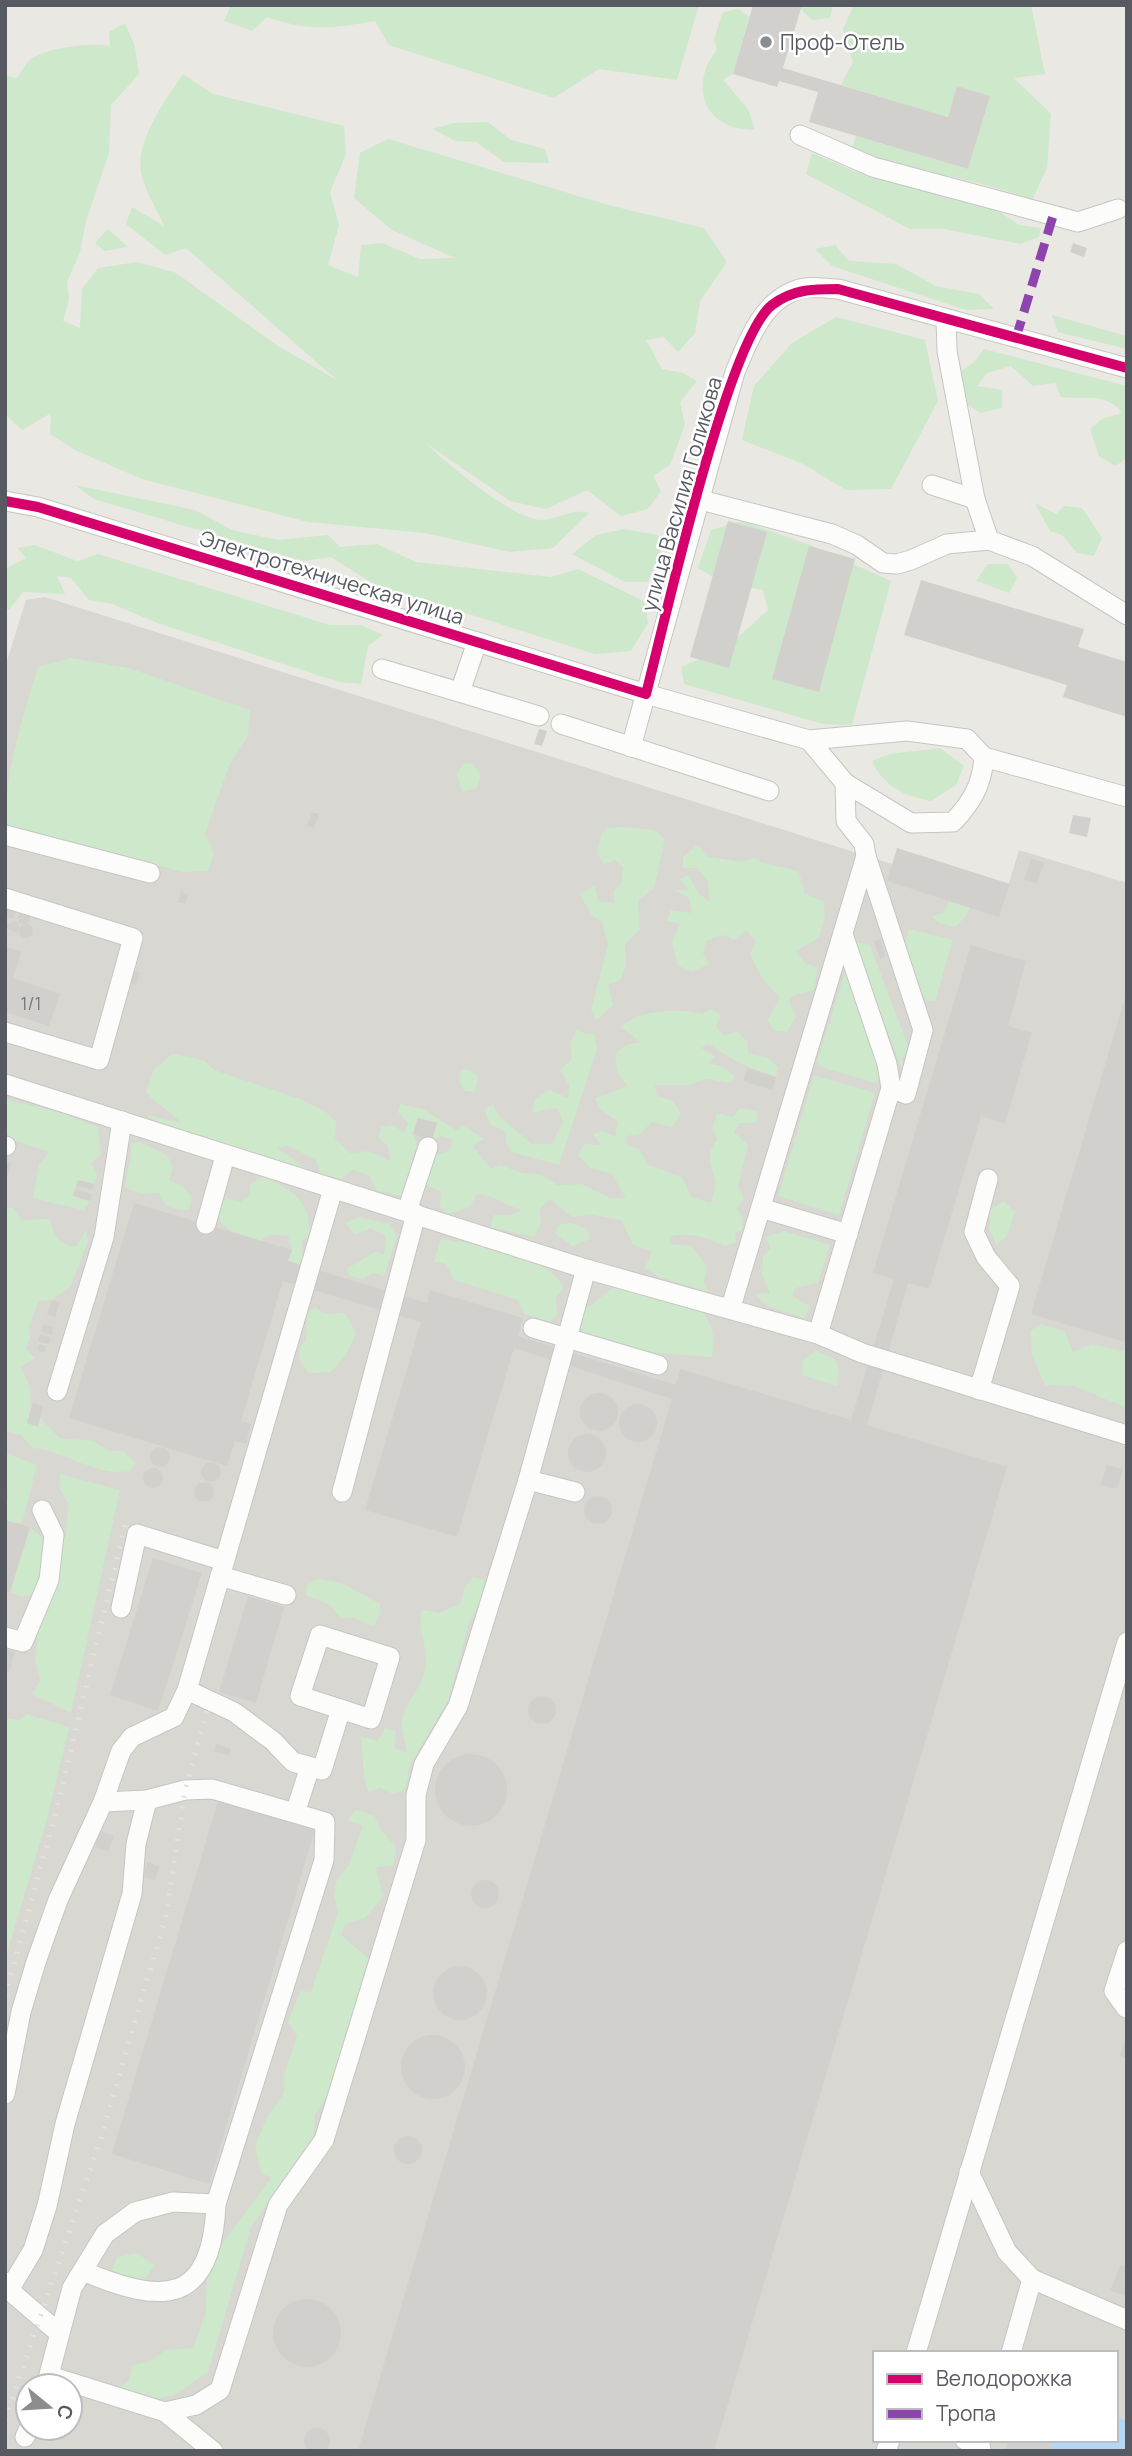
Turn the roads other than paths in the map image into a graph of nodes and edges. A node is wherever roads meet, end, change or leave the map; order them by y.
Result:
1 (800, 135) dead end
2 (1118, 209) dead end
3 (946, 319) junction
4 (1127, 368) edge
5 (932, 485) dead end
6 (697, 499) junction
7 (975, 499) junction
8 (5, 501) edge
9 (989, 540) junction
10 (1127, 615) edge
11 (477, 642) junction
12 (382, 669) dead end
13 (460, 692) junction
14 (646, 694) junction
15 (539, 716) dead end
16 (561, 724) dead end
17 (809, 740) junction
18 (631, 747) junction
19 (984, 757) junction
20 (845, 783) junction
21 (769, 791) dead end
22 (1127, 797) edge
23 (5, 835) edge
24 (866, 856) junction
25 (150, 873) dead end
26 (5, 898) edge
27 (844, 937) junction
28 (5, 1032) edge
29 (5, 1084) edge
30 (891, 1088) junction
31 (122, 1121) junction
32 (428, 1147) dead end
33 (225, 1156) junction
34 (988, 1179) dead end
35 (333, 1189) junction
36 (761, 1208) junction
37 (412, 1213) junction
38 (206, 1224) dead end
39 (848, 1234) junction
40 (586, 1269) junction
41 (731, 1307) junction
42 (533, 1328) dead end
43 (818, 1334) junction
44 (566, 1340) junction
45 (658, 1365) dead end
46 (979, 1390) junction
47 (57, 1391) dead end
48 (1127, 1435) edge
49 (528, 1479) junction
50 (342, 1492) dead end
51 (575, 1492) dead end
52 (41, 1510) dead end
53 (222, 1568) junction
54 (286, 1595) dead end
55 (121, 1608) dead end
56 (5, 1637) edge
57 (1127, 1642) edge
58 (187, 1690) junction
59 (341, 1709) junction
60 (310, 1767) junction
61 (147, 1800) junction
62 (103, 1802) junction
63 (295, 1813) junction
64 (1127, 1951) edge
65 (13, 2008) edge
66 (1126, 2008) edge
67 (5, 2094) edge
68 (969, 2172) junction
69 (216, 2204) junction
70 (83, 2271) junction
71 (1032, 2279) junction
72 (7, 2286) edge
73 (1127, 2320) edge
74 (60, 2333) junction
75 (917, 2351) edge
76 (1012, 2351) edge
77 (50, 2372) edge
78 (84, 2391) edge
79 (165, 2412) junction
80 (213, 2451) edge

1 - 2 street
3 - 4 street, улица Василия Голикова
3 - 6 street, улица Василия Голикова
3 - 7 street
5 - 7 street
6 - 9 street
6 - 14 street, улица Василия Голикова
7 - 9 street
8 - 11 street, Электротехническая улица
9 - 10 street
11 - 13 street
11 - 14 street, Электротехническая улица
12 - 13 street
13 - 15 street
14 - 17 street, Электротехническая улица
14 - 18 street, улица Василия Голикова
16 - 18 street
17 - 19 street
17 - 20 street
18 - 21 street
19 - 20 street
19 - 22 street
20 - 24 street
23 - 25 street
24 - 27 street
24 - 30 street
26 - 28 street
27 - 30 street
27 - 36 street
29 - 31 street
30 - 39 street
31 - 33 street
31 - 47 street
32 - 37 street
33 - 35 street
33 - 38 street
34 - 46 street
35 - 37 street
35 - 53 street
36 - 39 street
36 - 41 street
37 - 40 street
37 - 50 street
39 - 43 street
40 - 41 street
40 - 44 street
41 - 43 street
42 - 44 street
43 - 46 street
44 - 45 street
44 - 49 street
46 - 48 street
49 - 51 street
49 - 79 street
52 - 56 street
53 - 54 street
53 - 55 street
53 - 58 street
57 - 68 street
58 - 60 street
58 - 62 street
59 - 59 street
59 - 60 street
60 - 63 street
61 - 62 street
61 - 63 street
61 - 72 street
62 - 65 street
63 - 69 street
64 - 66 street
65 - 67 street
68 - 71 street
68 - 75 street
69 - 70 street
69 - 70 street
70 - 74 street
71 - 73 street
71 - 76 street
72 - 74 street
74 - 77 street
78 - 79 street
79 - 80 street

